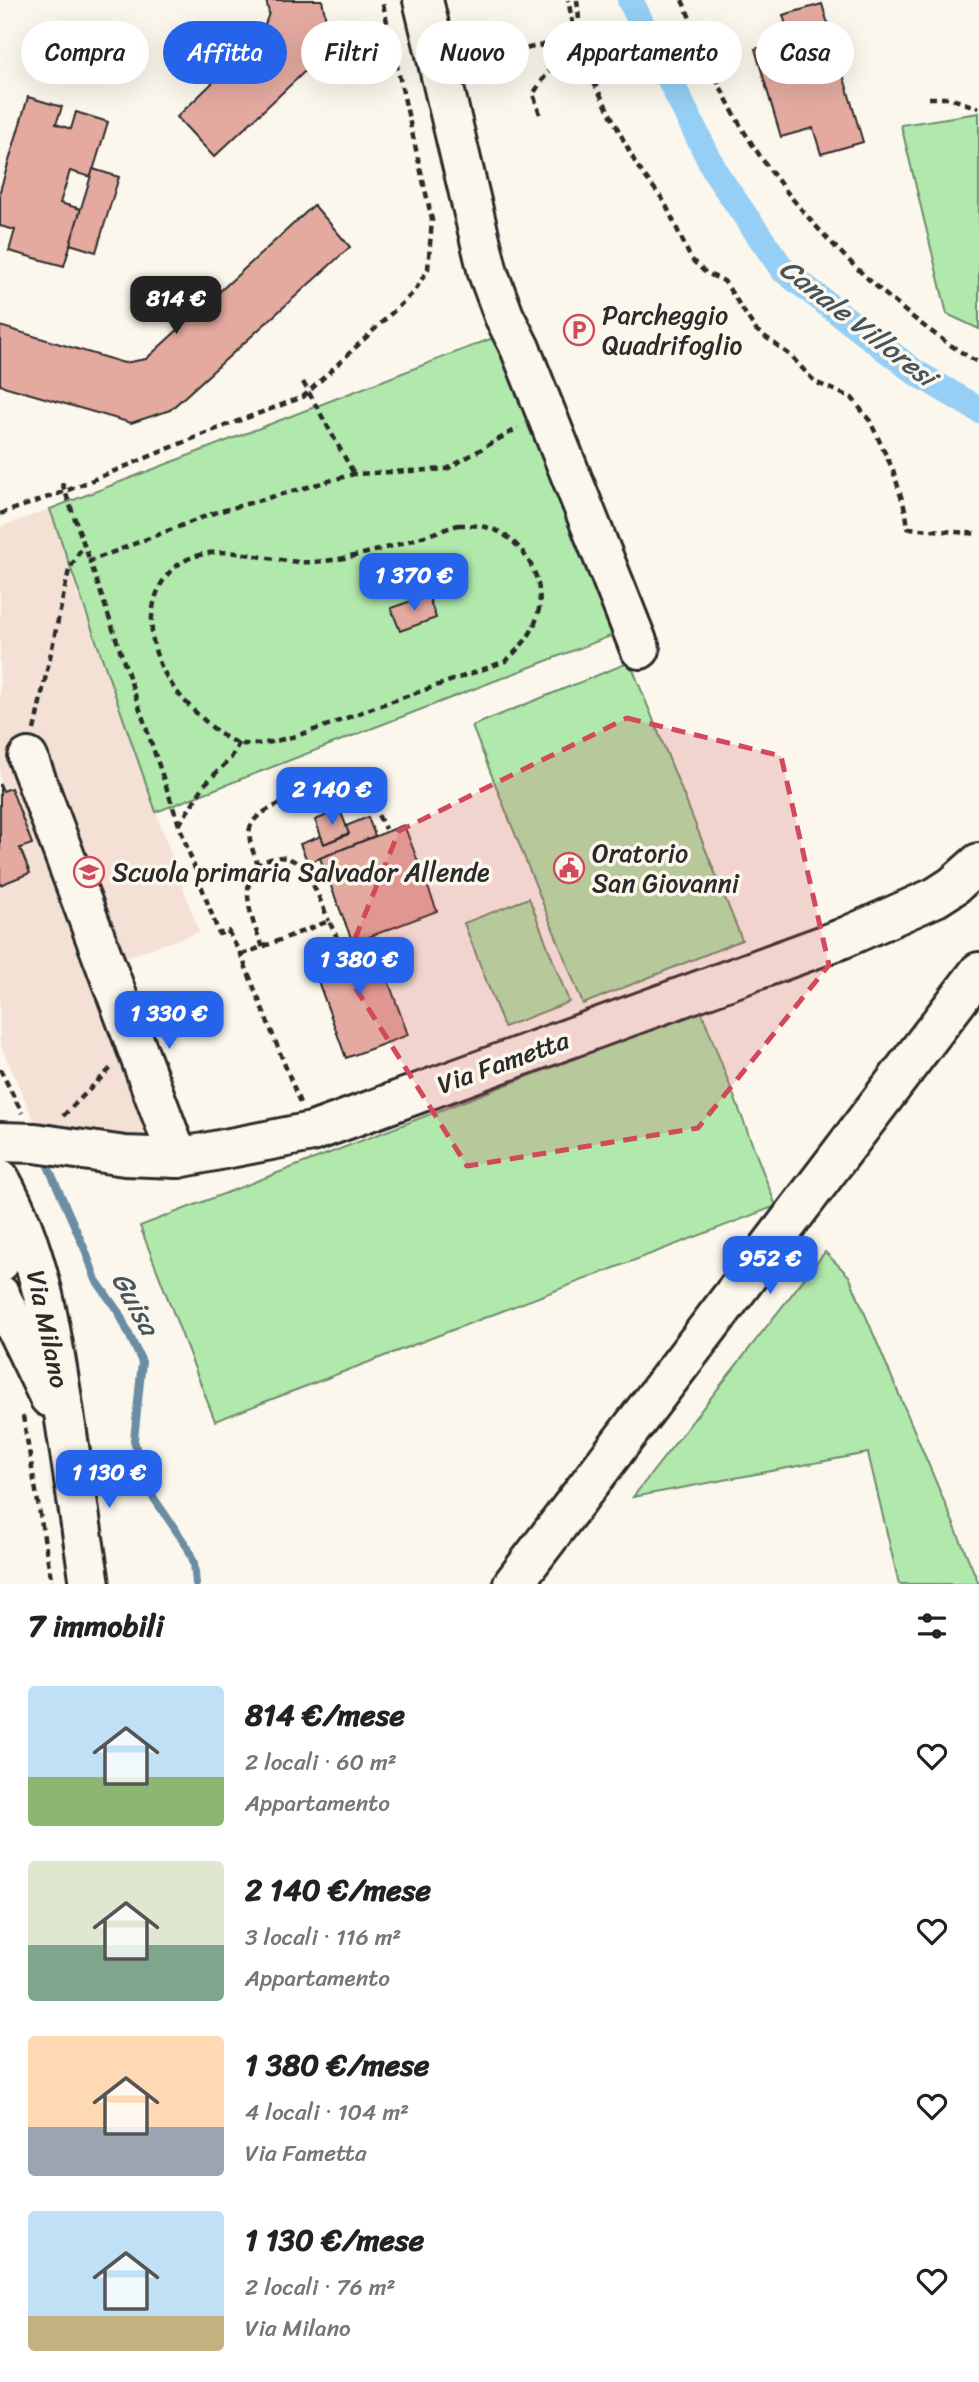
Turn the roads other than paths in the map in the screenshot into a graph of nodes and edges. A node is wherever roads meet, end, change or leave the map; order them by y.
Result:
1 (423, 0) edge
2 (640, 649) dead end
3 (28, 758) road end
4 (979, 863) edge
5 (979, 972) edge
6 (0, 1142) edge
7 (178, 1158) junction
8 (0, 1179) edge
9 (0, 1204) edge
10 (0, 1262) edge
11 (0, 1288) edge
12 (15, 1313) edge
13 (90, 1584) edge
14 (513, 1584) edge

1 - 2 street
3 - 7 street
4 - 7 street, Via Fametta
5 - 14 street
6 - 7 street, Via Fametta
8 - 12 street, Via Milano
9 - 10 street, Via Milano
11 - 12 street
12 - 13 street, Via Milano

